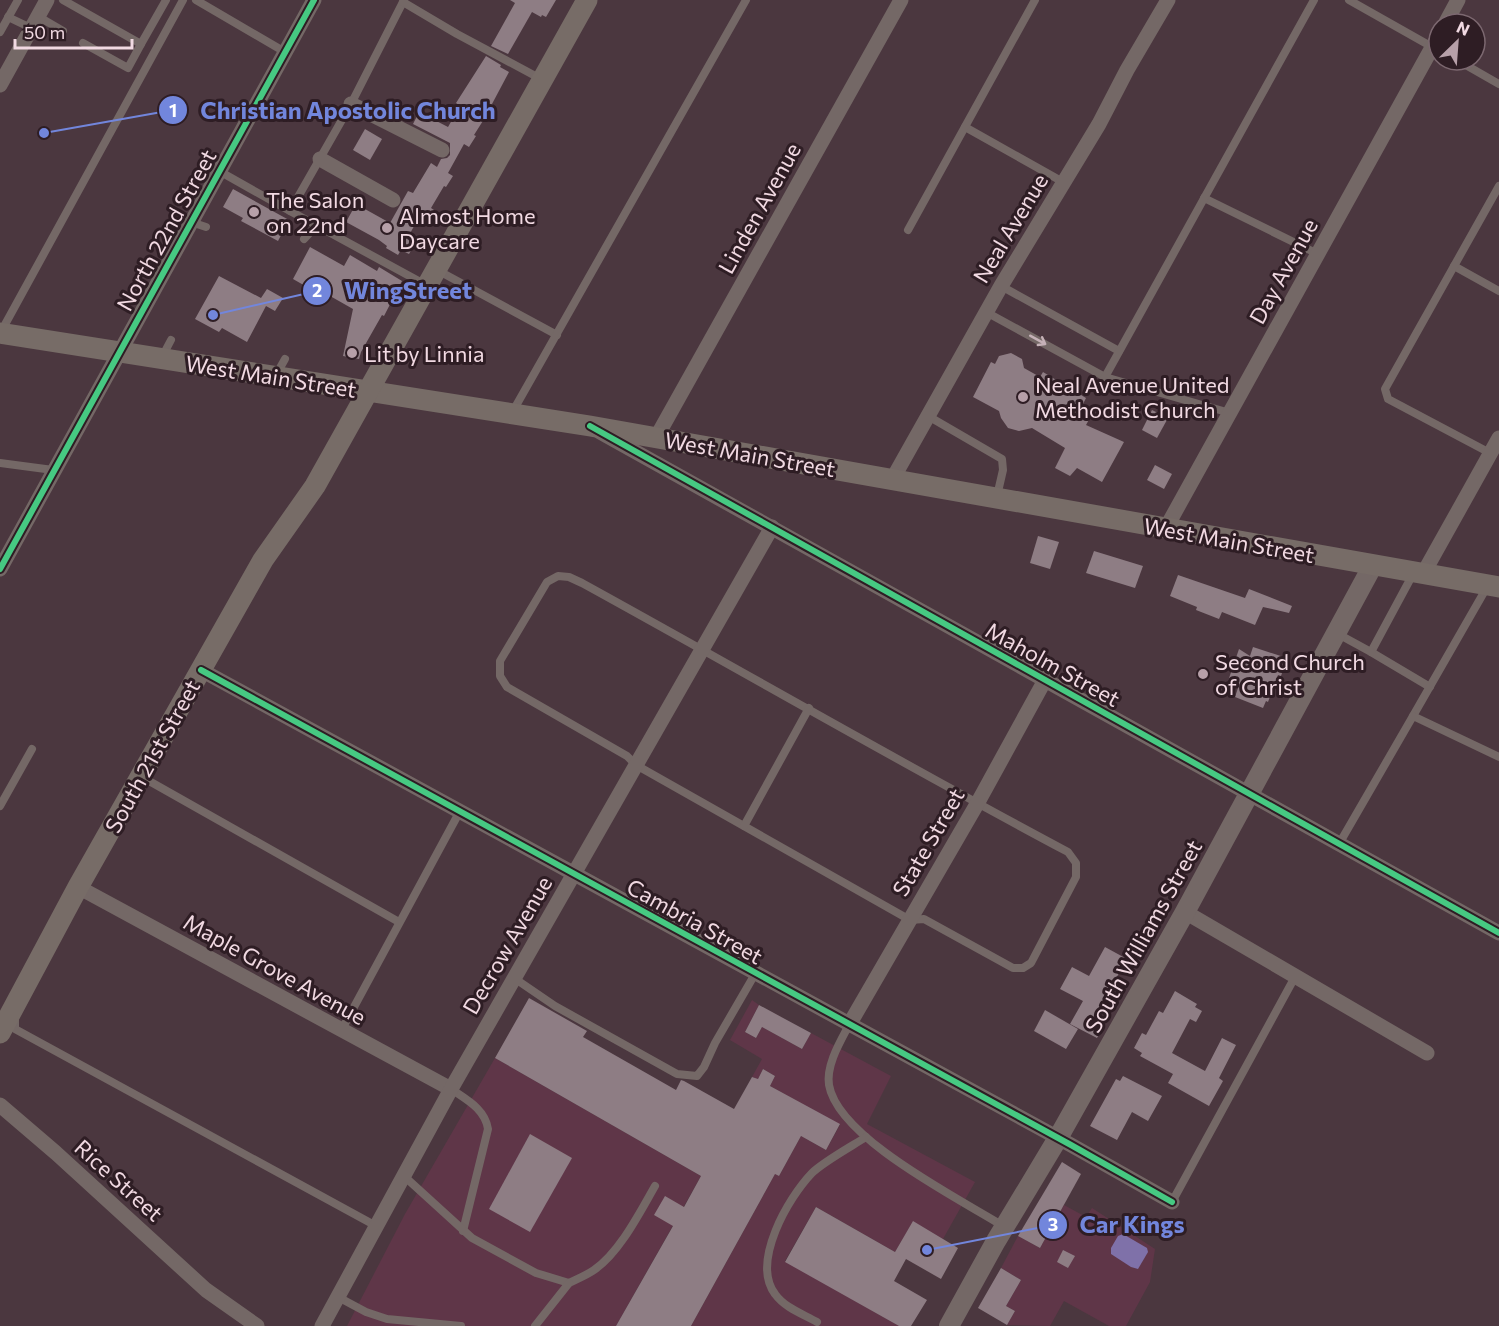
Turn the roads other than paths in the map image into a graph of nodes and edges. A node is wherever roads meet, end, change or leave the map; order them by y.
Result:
1 (18, 0) edge
2 (47, 0) edge
3 (166, 0) edge
4 (183, 0) edge
5 (196, 0) edge
6 (314, 0) edge
7 (587, 0) edge
8 (746, 0) edge
9 (901, 0) edge
10 (1035, 0) edge
11 (1168, 0) edge
12 (1314, 0) edge
13 (1349, 0) edge
14 (69, 1) edge
15 (403, 1) edge
16 (8, 17) junction
17 (36, 23) junction
18 (0, 30) edge
19 (63, 31) dead end
20 (1427, 39) edge
21 (83, 43) dead end
22 (141, 44) junction
23 (285, 52) junction
24 (1427, 62) edge
25 (1478, 72) edge
26 (542, 79) junction
27 (1, 80) edge
28 (1499, 84) edge
29 (351, 104) junction
30 (965, 127) junction
31 (442, 150) dead end
32 (320, 159) junction
33 (219, 171) junction
34 (1063, 182) junction
35 (1499, 186) edge
36 (1204, 198) junction
37 (393, 200) dead end
38 (290, 211) junction
39 (191, 222) junction
40 (317, 225) junction
41 (206, 227) dead end
42 (908, 230) dead end
43 (304, 239) dead end
44 (1318, 254) junction
45 (1454, 266) junction
46 (431, 277) junction
47 (1001, 286) junction
48 (1499, 291) edge
49 (986, 312) junction
50 (0, 333) edge
51 (557, 335) junction
52 (1119, 351) junction
53 (119, 352) junction
54 (1105, 376) junction
55 (367, 391) junction
56 (1230, 413) junction
57 (512, 414) junction
58 (928, 416) junction
59 (590, 426) junction
60 (656, 438) junction
61 (1499, 438) edge
62 (1490, 453) junction
63 (0, 463) edge
64 (53, 470) junction
65 (892, 480) junction
66 (997, 498) junction
67 (772, 527) junction
68 (1166, 528) junction
69 (1373, 565) junction
70 (0, 569) edge
71 (1418, 573) junction
72 (1494, 586) edge
73 (1337, 633) junction
74 (702, 649) junction
75 (1371, 652) junction
76 (201, 670) junction
77 (1045, 680) junction
78 (1430, 687) junction
79 (808, 708) junction
80 (1413, 716) junction
81 (32, 749) dead end
82 (1499, 757) edge
83 (636, 765) junction
84 (141, 777) junction
85 (1249, 793) junction
86 (977, 804) junction
87 (0, 806) edge
88 (460, 811) junction
89 (744, 826) junction
90 (1340, 844) junction
91 (573, 875) junction
92 (78, 887) junction
93 (1185, 912) junction
94 (909, 920) junction
95 (399, 922) junction
96 (1499, 933) edge
97 (755, 974) junction
98 (1296, 975) junction
99 (514, 978) junction
100 (7, 1008) edge
101 (849, 1025) junction
102 (341, 1031) junction
103 (0, 1033) edge
104 (1426, 1053) dead end
105 (451, 1089) junction
106 (0, 1105) edge
107 (866, 1137) junction
108 (1058, 1138) junction
109 (405, 1177) junction
110 (655, 1186) dead end
111 (1172, 1202) joint
112 (378, 1227) junction
113 (1005, 1227) junction
114 (463, 1231) junction
115 (569, 1283) junction
116 (339, 1297) junction
117 (817, 1322) dead end
118 (257, 1326) edge
119 (322, 1326) edge
120 (460, 1326) edge
121 (536, 1326) edge
122 (949, 1326) edge

1 - 16 lane
2 - 17 street
3 - 22 lane
4 - 50 lane
5 - 23 lane
6 - 23 street, North 22nd Street
7 - 26 main road, South 21st Street
8 - 51 lane
9 - 60 street, Linden Avenue
10 - 30 lane
11 - 34 street, Neal Avenue
12 - 36 lane
13 - 20 lane
14 - 22 lane
15 - 26 lane
15 - 29 lane
16 - 17 lane
16 - 18 lane
17 - 19 lane
17 - 27 street
21 - 22 lane
23 - 33 street, North 22nd Street
24 - 44 street, Day Avenue
25 - 28 lane
26 - 46 main road, South 21st Street
29 - 31 street
29 - 32 lane
30 - 34 lane
30 - 42 lane
32 - 37 street
32 - 38 lane
33 - 38 lane
33 - 39 street, North 22nd Street
34 - 47 street, Neal Avenue
35 - 45 lane
36 - 44 lane
36 - 52 lane
38 - 40 lane
39 - 41 lane
39 - 53 street, North 22nd Street
40 - 43 lane
40 - 46 lane
44 - 56 street, Day Avenue
45 - 48 lane
45 - 62 lane
46 - 51 lane
46 - 55 main road, South 21st Street
47 - 49 street, Neal Avenue
47 - 52 lane
49 -> 54 lane
49 - 58 street, Neal Avenue
50 - 53 main road, West Main Street
51 - 57 lane
52 - 54 lane
53 - 55 main road, West Main Street
53 - 64 street, North 22nd Street
54 - 56 lane
55 - 57 main road, West Main Street
55 - 76 main road, South 21st Street
56 - 68 street, Day Avenue
57 - 59 main road, West Main Street
58 - 65 street, Neal Avenue
58 - 66 lane
59 - 60 main road, West Main Street
59 - 67 street, Maholm Street
60 - 65 main road, West Main Street
61 - 62 street
62 - 71 street
63 - 64 lane
64 - 70 street, North 22nd Street
65 - 66 main road, West Main Street
66 - 68 main road, West Main Street
67 - 74 street, Decrow Avenue
67 - 77 street, Maholm Street
68 - 69 main road, West Main Street
69 - 71 main road, West Main Street
69 - 73 street, South Williams Street
71 - 72 main road, West Main Street
71 - 75 lane
72 - 78 lane
73 - 75 lane
73 - 85 street, South Williams Street
74 - 79 lane
74 - 83 street, Decrow Avenue
74 - 83 lane
75 - 78 lane
76 - 84 main road, South 21st Street
76 - 88 street, Cambria Street
77 - 85 street, Maholm Street
77 - 86 street, State Street
78 - 80 lane
79 - 86 lane
79 - 89 lane
80 - 82 lane
80 - 90 lane
81 - 87 lane
83 - 89 lane
83 - 91 street, Decrow Avenue
84 - 92 main road, South 21st Street
84 - 95 lane
85 - 90 street, Maholm Street
85 - 93 street, South Williams Street
86 - 94 street, State Street
86 - 94 lane
88 - 91 street, Cambria Street
88 - 95 lane
89 - 94 lane
90 - 96 street, Maholm Street
91 - 97 street, Cambria Street
91 - 99 street, Decrow Avenue
92 - 100 main road, South 21st Street
92 - 102 street, Maple Grove Avenue
93 - 98 street
93 - 108 street, South Williams Street
94 - 101 street, State Street
95 - 102 lane
97 - 99 lane
97 - 101 street, Cambria Street
98 - 104 street
98 - 111 lane
99 - 105 street, Decrow Avenue
100 - 103 main road, South 21st Street
100 - 112 lane
101 - 107 lane
101 - 108 street, Cambria Street
102 - 105 street, Maple Grove Avenue
105 - 109 street, Decrow Avenue
105 - 114 lane
106 - 118 street, Rice Street
107 - 113 lane
107 - 117 lane
108 - 111 street, Cambria Street
108 - 113 street, South Williams Street
109 - 112 street, Decrow Avenue
109 - 114 lane
110 - 115 lane
112 - 116 street, Decrow Avenue
113 - 122 street, South Williams Street
114 - 115 lane
115 - 121 lane
116 - 119 street, Decrow Avenue
116 - 120 lane

